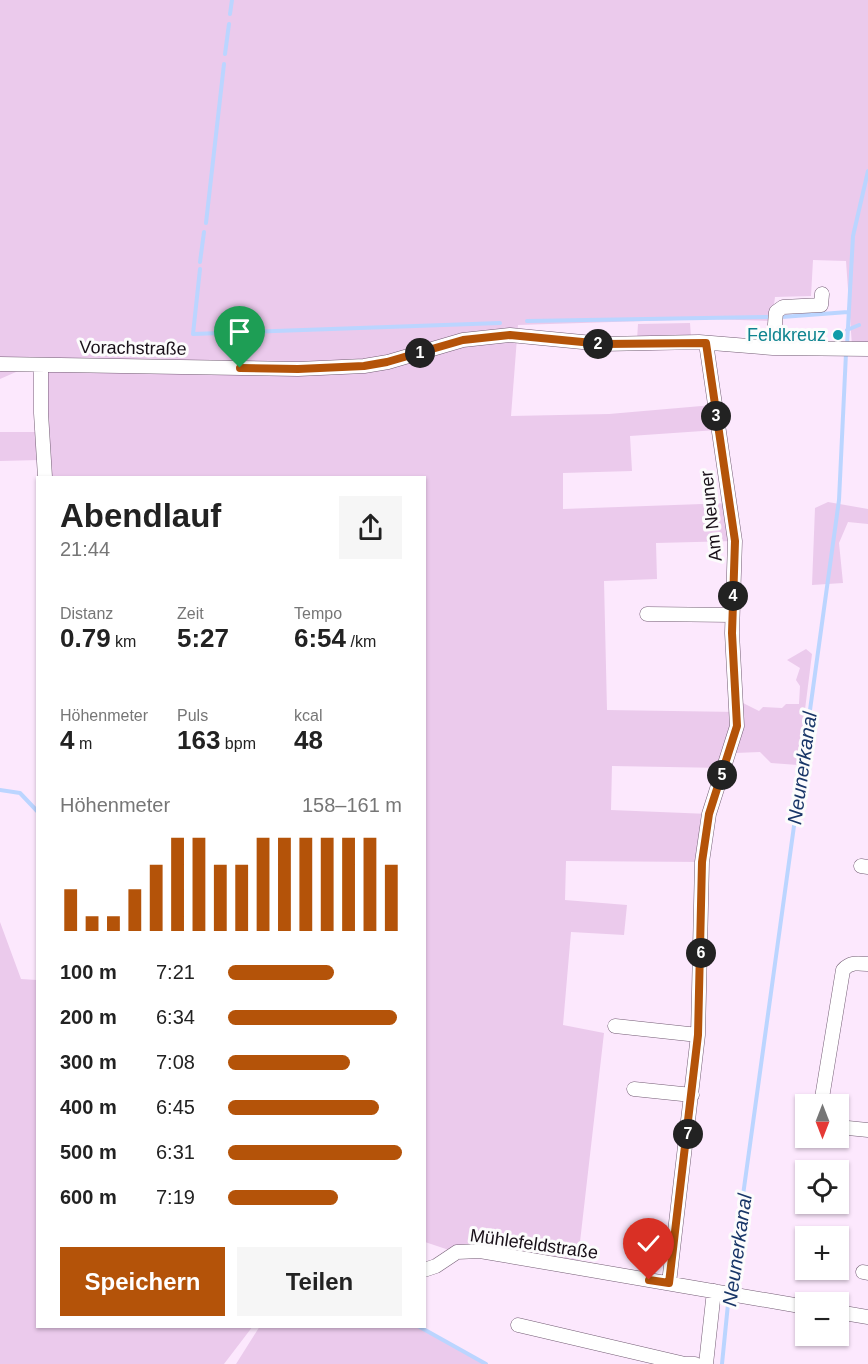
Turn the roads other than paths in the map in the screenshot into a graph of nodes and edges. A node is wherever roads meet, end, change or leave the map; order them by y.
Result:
1 (822, 294) dead end
2 (706, 343) junction
3 (773, 348) junction
4 (864, 349) edge
5 (0, 364) edge
6 (41, 365) junction
7 (45, 476) edge
8 (647, 614) dead end
9 (732, 615) junction
10 (868, 964) edge
11 (615, 1026) dead end
12 (698, 1035) junction
13 (634, 1089) dead end
14 (823, 1094) edge
15 (692, 1095) junction
16 (849, 1127) edge
17 (868, 1130) edge
18 (426, 1269) edge
19 (669, 1283) junction
20 (716, 1292) junction
21 (795, 1305) edge
22 (849, 1314) edge
23 (868, 1317) edge
24 (518, 1325) dead end
25 (630, 1358) dead end
26 (654, 1364) edge
27 (695, 1364) edge
28 (706, 1364) edge

1 - 3 street
2 - 3 street, Vorachstraße
2 - 6 street, Vorachstraße
2 - 9 street, Am Neuner
3 - 4 street, Vorachstraße
5 - 6 street, Vorachstraße
6 - 7 street
8 - 9 street
9 - 12 street, Am Neuner
10 - 14 street
11 - 12 street
12 - 15 street, Am Neuner
13 - 15 street
15 - 19 street, Am Neuner
16 - 17 street
18 - 19 street, Mühlefeldstraße
19 - 20 street, Mühlefeldstraße
20 - 21 street, Mühlefeldstraße
20 - 28 street
22 - 23 street
24 - 27 street
25 - 26 street

